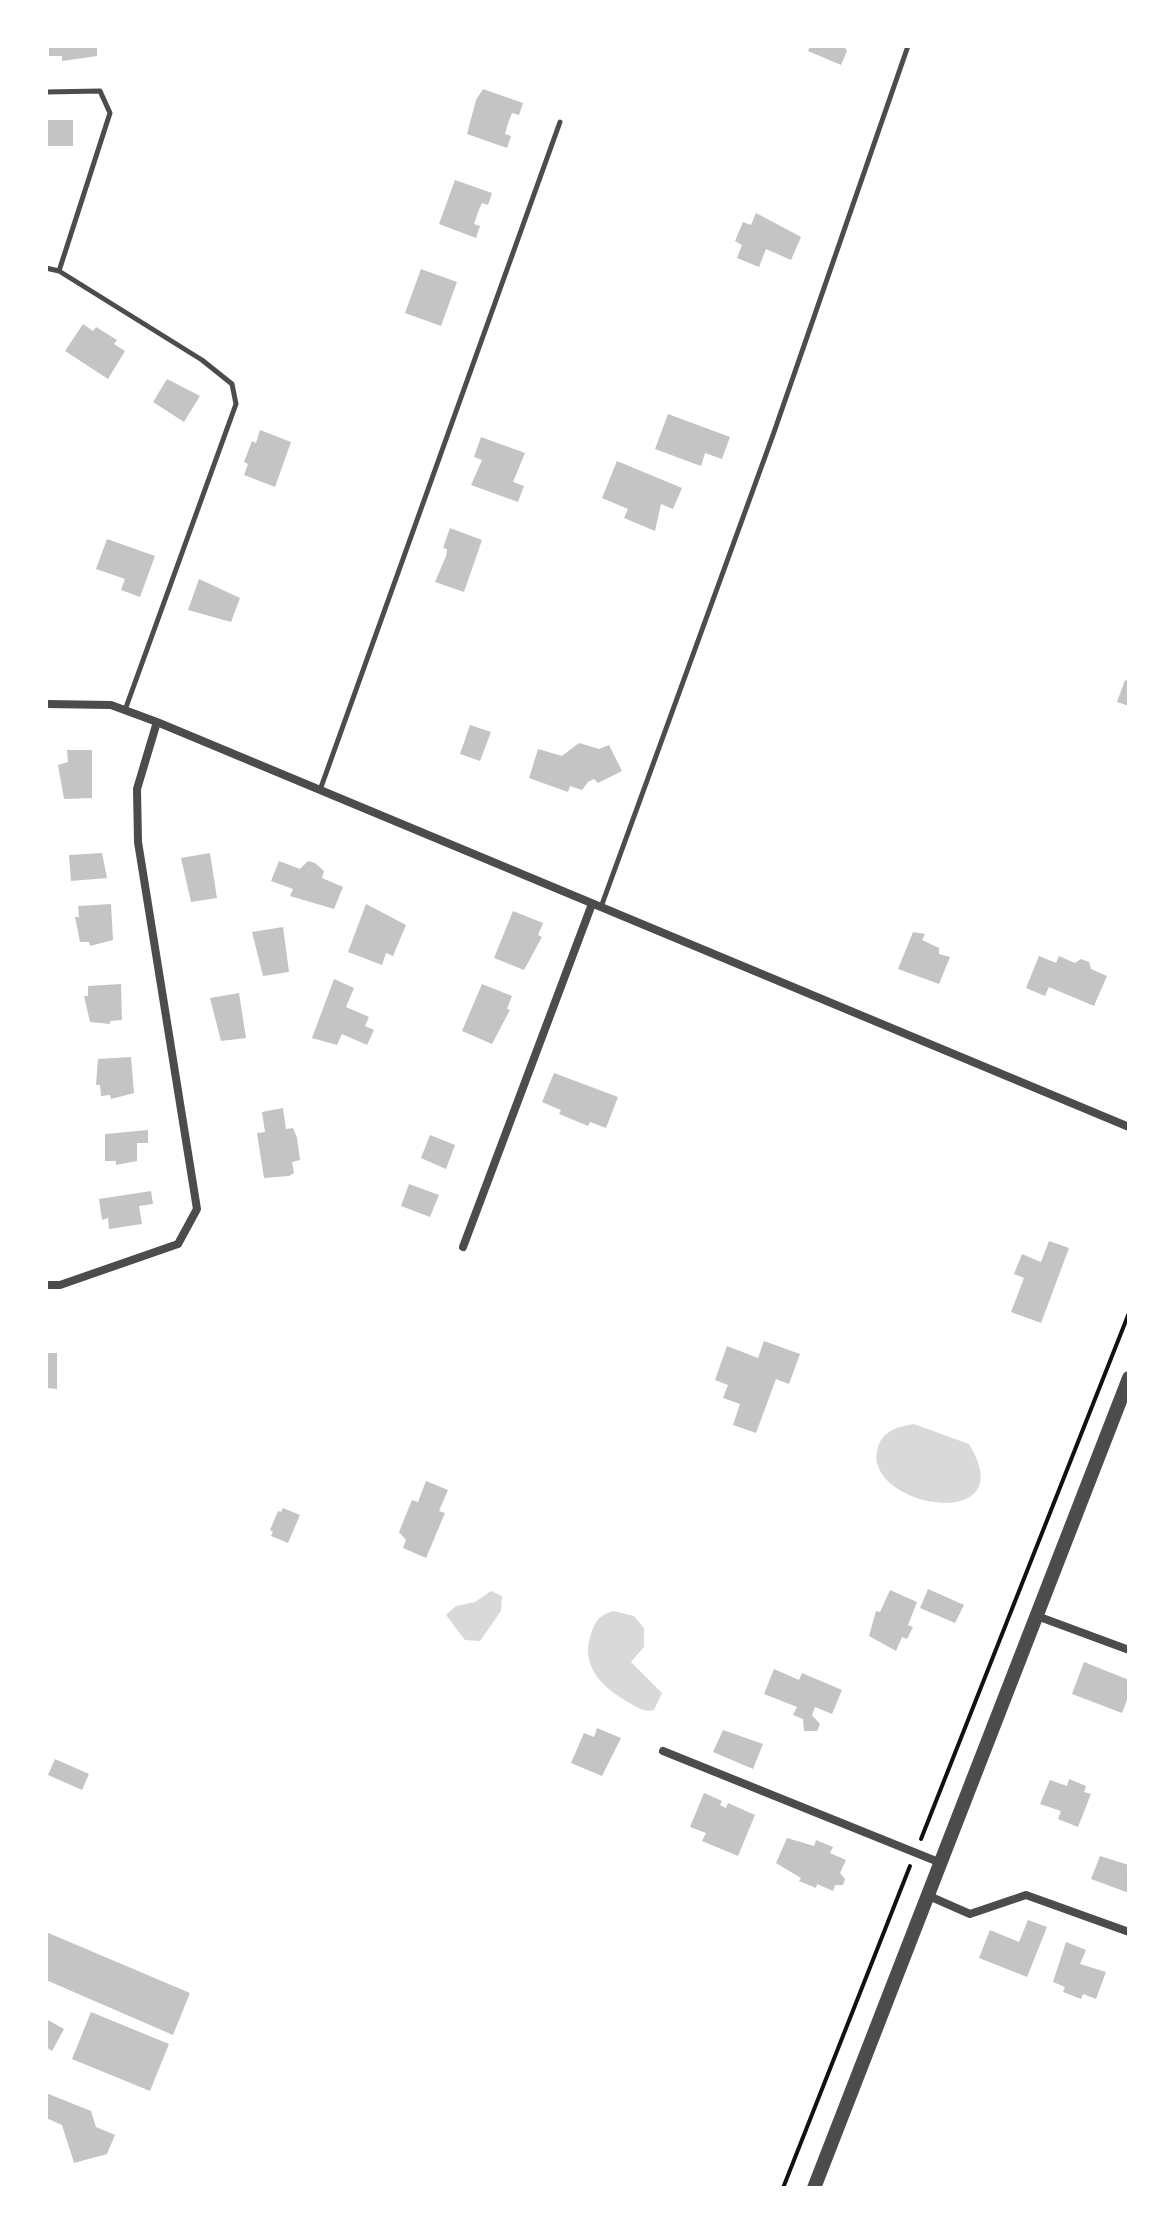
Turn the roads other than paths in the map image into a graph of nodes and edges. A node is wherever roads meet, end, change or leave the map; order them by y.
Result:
1 (908, 46) edge
2 (46, 92) edge
3 (560, 122) dead end
4 (46, 268) edge
5 (59, 271) junction
6 (46, 704) edge
7 (125, 711) junction
8 (157, 722) junction
9 (320, 791) junction
10 (596, 906) junction
11 (1129, 1127) edge
12 (463, 1247) dead end
13 (46, 1285) edge
14 (1129, 1378) edge
15 (1037, 1616) junction
16 (1129, 1650) edge
17 (663, 1751) dead end
18 (941, 1863) junction
19 (929, 1896) junction
20 (1129, 1932) edge
21 (814, 2188) edge

1 - 10 lane
2 - 5 lane
3 - 9 lane
4 - 5 lane
5 - 7 lane
6 - 7 street
7 - 8 street
8 - 9 street
8 - 13 street
9 - 10 street
10 - 11 street
10 - 12 street
14 - 15 street
15 - 16 street
15 - 18 street
17 - 18 street
18 - 19 street
19 - 20 street
19 - 21 street

